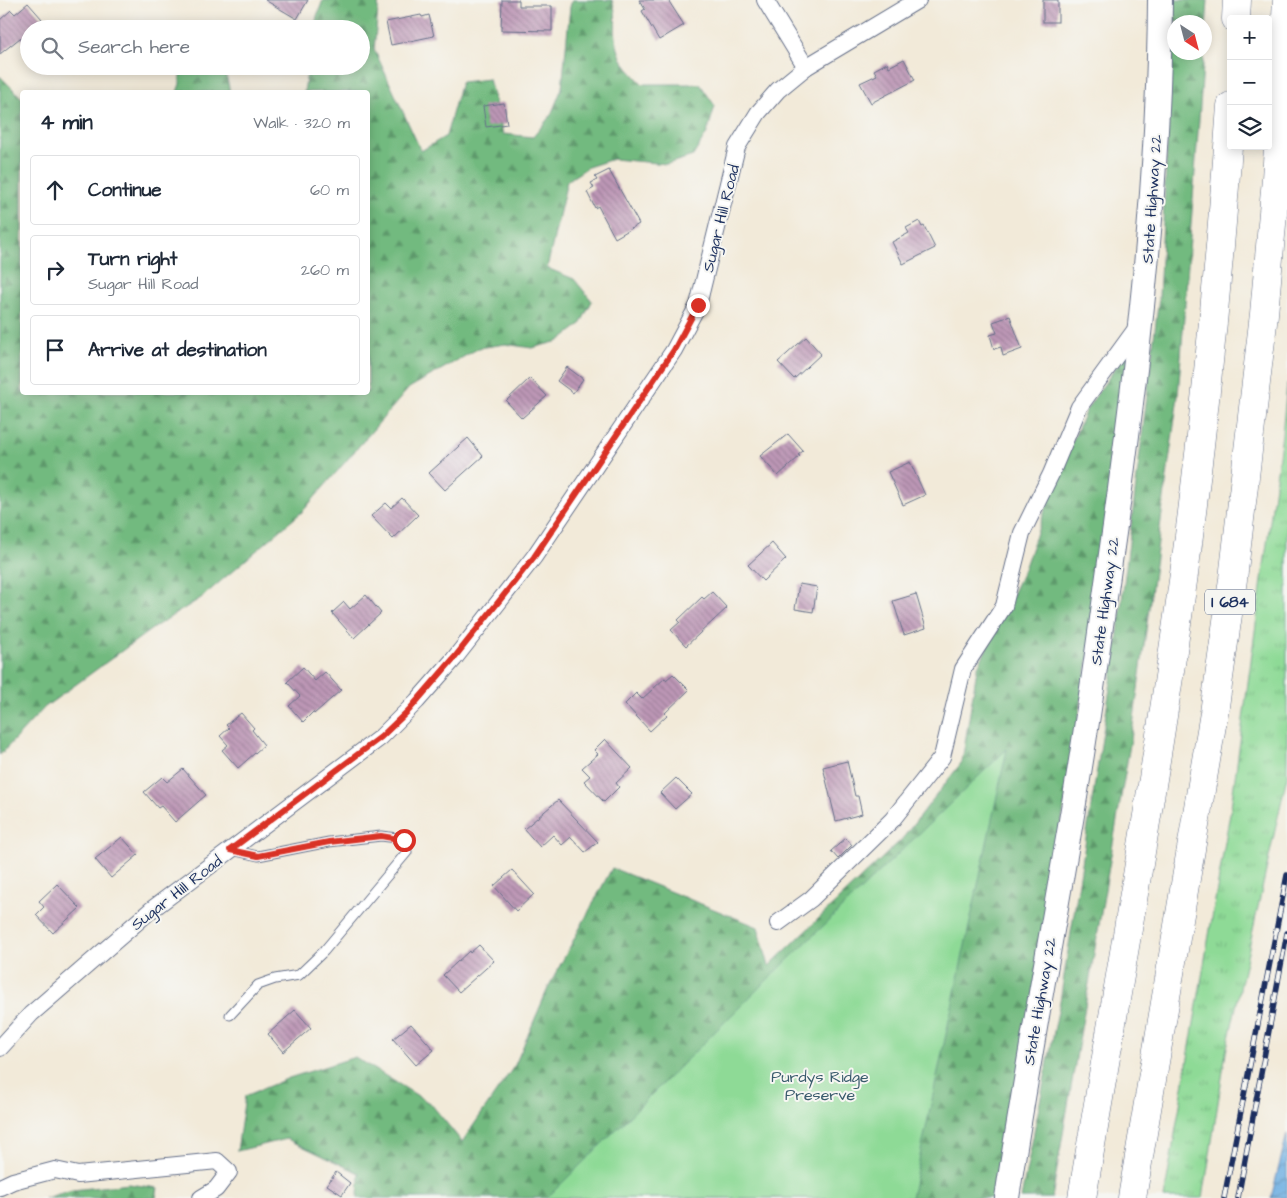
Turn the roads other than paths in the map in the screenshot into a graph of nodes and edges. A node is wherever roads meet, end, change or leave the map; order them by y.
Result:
1 (766, 0) edge
2 (918, 0) edge
3 (1160, 0) edge
4 (1237, 0) edge
5 (1287, 1) edge
6 (1236, 15) edge
7 (806, 67) junction
8 (1228, 150) edge
9 (1141, 322) junction
10 (230, 850) junction
11 (778, 923) dead end
12 (230, 1015) dead end
13 (0, 1048) edge
14 (0, 1187) edge
15 (201, 1198) edge
16 (1007, 1198) edge
17 (1082, 1198) edge
18 (1132, 1198) edge

1 - 7 street
2 - 7 street, Sugar Hill Road
3 - 9 main road, State Highway 22
4 - 6 highway
5 - 18 highway, I 684
7 - 10 street, Sugar Hill Road
8 - 17 highway, I 684
9 - 11 street
9 - 16 main road, State Highway 22
10 - 12 lane
10 - 13 street, Sugar Hill Road
14 - 15 street

